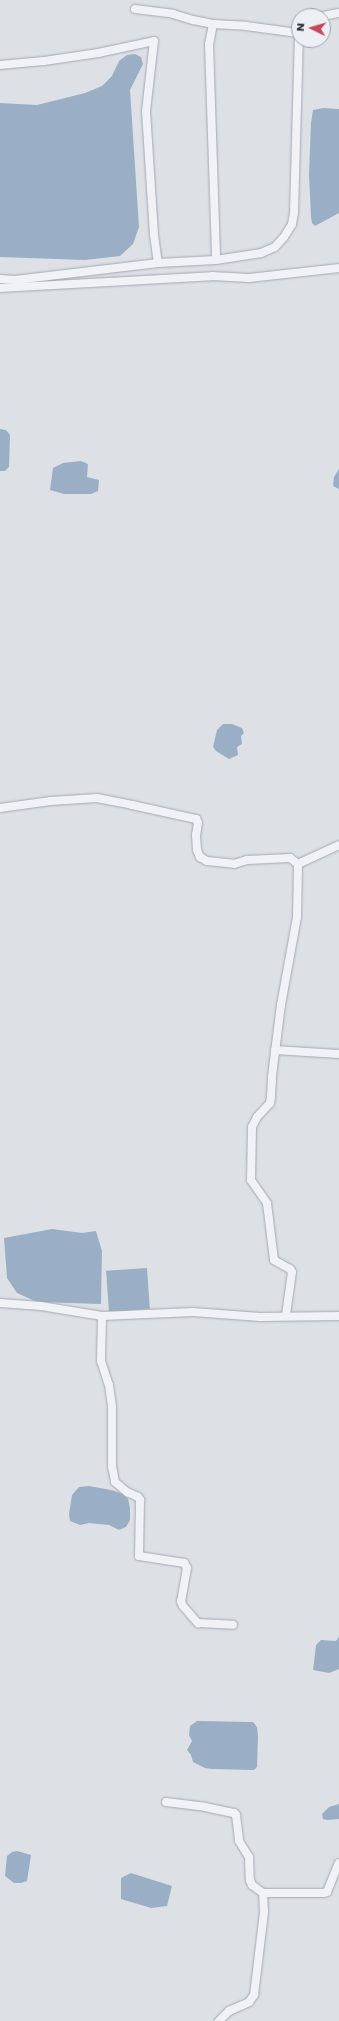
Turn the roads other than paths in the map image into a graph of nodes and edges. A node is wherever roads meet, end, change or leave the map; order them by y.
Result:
1 (135, 9) dead end
2 (213, 24) junction
3 (291, 31) edge
4 (298, 48) edge
5 (0, 65) edge
6 (216, 260) junction
7 (158, 263) junction
8 (339, 268) edge
9 (0, 279) edge
10 (0, 288) edge
11 (0, 808) edge
12 (339, 845) edge
13 (298, 864) junction
14 (275, 1050) junction
15 (339, 1054) edge
16 (0, 1303) edge
17 (286, 1315) junction
18 (102, 1316) junction
19 (339, 1316) edge
20 (232, 1625) dead end
21 (166, 1802) dead end
22 (339, 1864) edge
23 (263, 1893) junction
24 (219, 2021) edge

1 - 2 street
2 - 3 street
2 - 6 street
4 - 6 street
5 - 7 street
6 - 7 street
7 - 9 street
8 - 10 street
11 - 13 street
12 - 13 street
13 - 14 street
14 - 15 street
14 - 17 street
16 - 18 street
17 - 18 street
17 - 19 street
18 - 20 street
21 - 23 street
22 - 23 street
23 - 24 street

